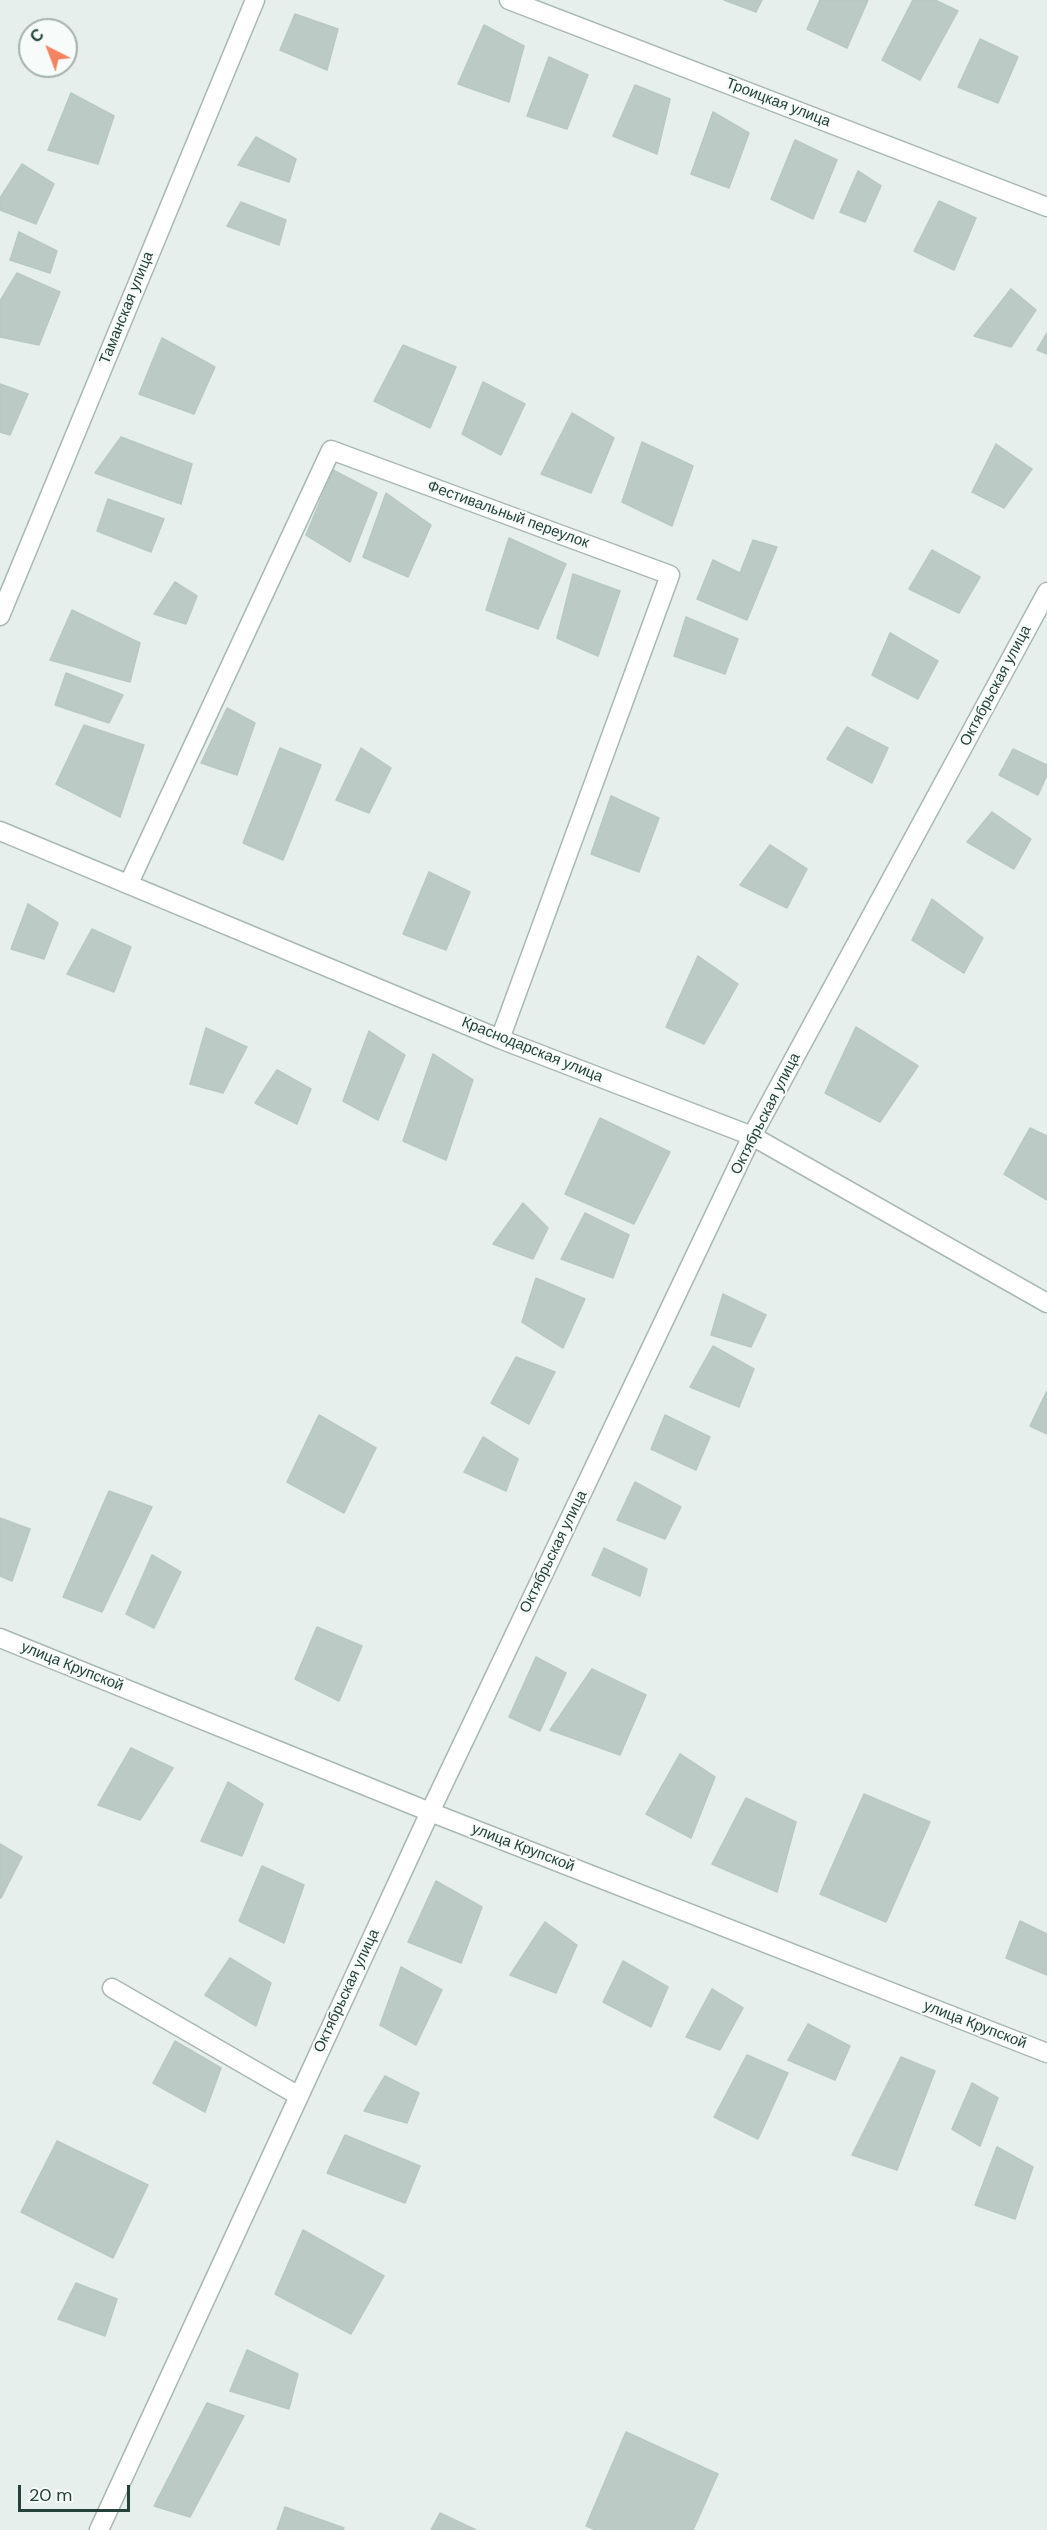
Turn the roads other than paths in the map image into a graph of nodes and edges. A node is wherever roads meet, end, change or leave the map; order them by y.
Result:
1 (255, 0) edge
2 (509, 0) edge
3 (1047, 207) edge
4 (1047, 592) edge
5 (0, 616) edge
6 (0, 831) edge
7 (129, 883) junction
8 (500, 1039) junction
9 (752, 1136) junction
10 (1047, 1303) edge
11 (0, 1638) edge
12 (430, 1812) junction
13 (112, 1988) dead end
14 (1047, 2053) edge
15 (299, 2096) junction
16 (99, 2530) edge

1 - 5 street, Таманская улица
2 - 3 street, Троицкая улица
4 - 9 street, Октябрьская улица
6 - 7 street, Краснодарская улица
7 - 8 street, Краснодарская улица
7 - 8 street, Фестивальный переулок
8 - 9 street, Краснодарская улица
9 - 10 street, Краснодарская улица
9 - 12 street, Октябрьская улица
11 - 12 street, улица Крупской
12 - 14 street, улица Крупской
12 - 15 street, Октябрьская улица
13 - 15 street
15 - 16 street, Октябрьская улица

